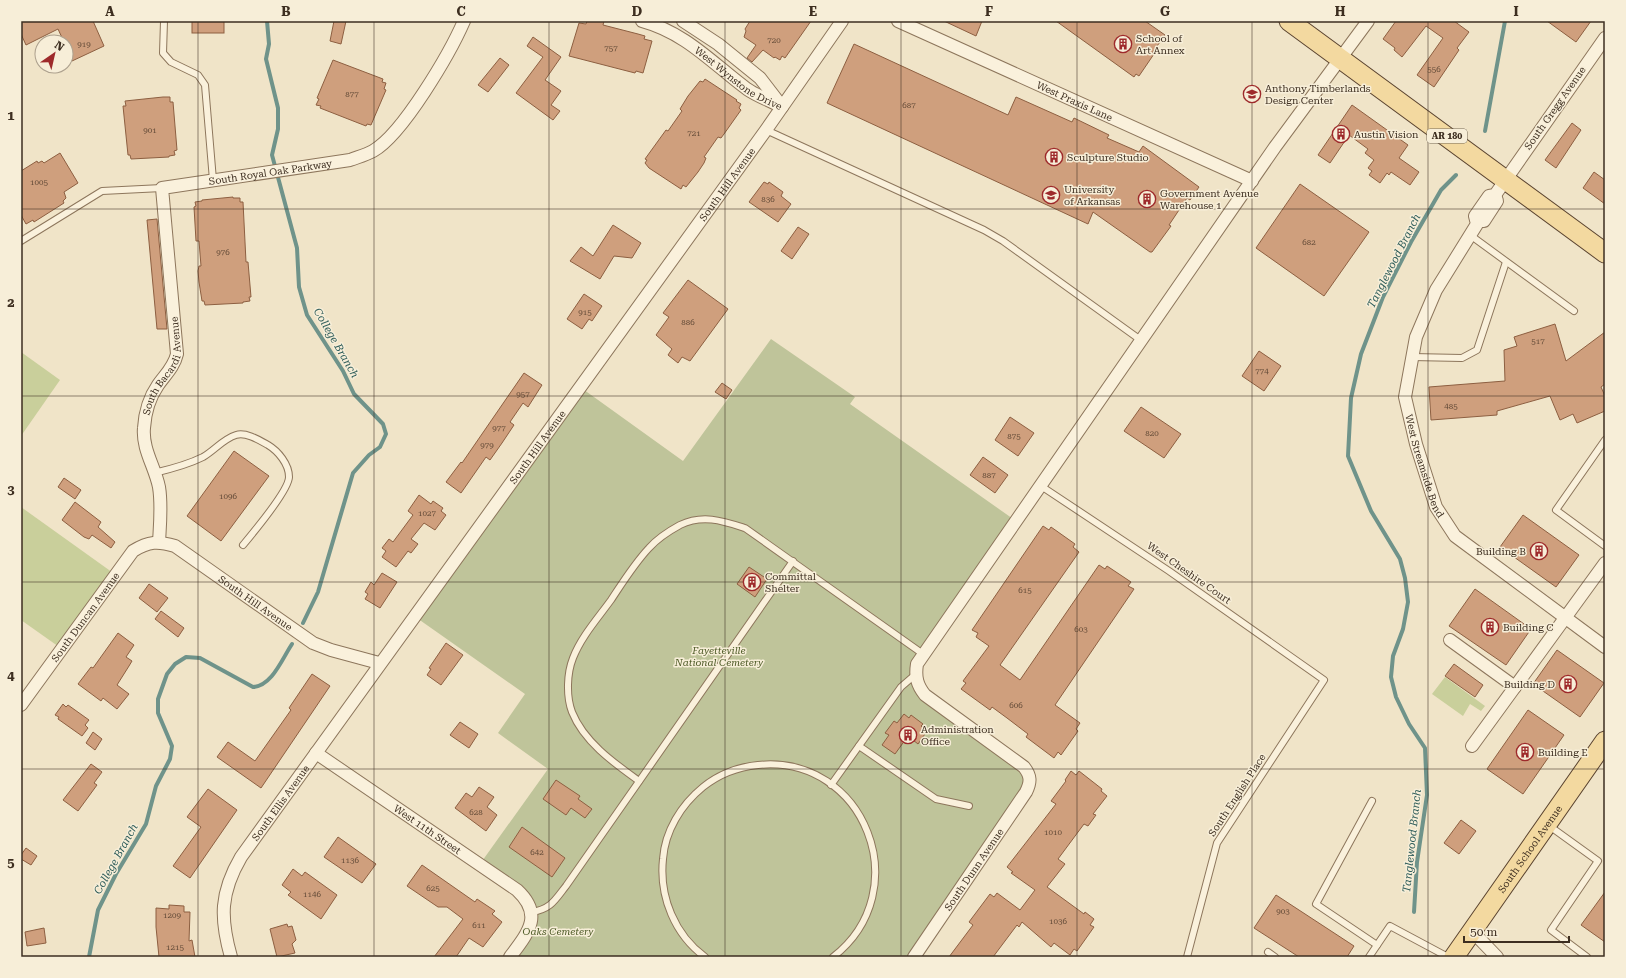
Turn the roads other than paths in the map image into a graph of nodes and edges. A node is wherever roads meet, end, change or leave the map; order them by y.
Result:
1 (164, 21) edge
2 (464, 21) edge
3 (642, 21) edge
4 (683, 21) edge
5 (842, 21) edge
6 (898, 21) edge
7 (1289, 21) edge
8 (1368, 21) edge
9 (1605, 38) edge
10 (1341, 59) junction
11 (782, 107) junction
12 (766, 130) junction
13 (1505, 179) junction
14 (213, 180) junction
15 (1252, 180) junction
16 (162, 188) junction
17 (1470, 235) junction
18 (21, 241) edge
19 (1605, 253) edge
20 (1506, 262) junction
21 (1574, 311) dead end
22 (1142, 341) junction
23 (1412, 357) junction
24 (1605, 440) edge
25 (1599, 448) junction
26 (1605, 453) edge
27 (154, 473) junction
28 (1041, 486) junction
29 (159, 542) junction
30 (243, 545) dead end
31 (1605, 546) edge
32 (793, 561) junction
33 (1605, 563) edge
34 (1565, 618) junction
35 (1450, 640) dead end
36 (1605, 647) edge
37 (923, 654) junction
38 (380, 664) junction
39 (916, 674) junction
40 (1324, 680) joint
41 (1515, 687) junction
42 (21, 705) edge
43 (1605, 741) edge
44 (859, 746) junction
45 (1472, 746) dead end
46 (316, 753) junction
47 (639, 781) junction
48 (831, 785) junction
49 (1372, 801) dead end
50 (969, 806) dead end
51 (1547, 824) junction
52 (532, 912) junction
53 (1472, 931) junction
54 (1377, 946) junction
55 (1268, 952) dead end
56 (231, 957) edge
57 (510, 957) edge
58 (705, 957) edge
59 (833, 957) edge
60 (914, 957) edge
61 (1187, 957) edge
62 (1275, 957) edge
63 (1369, 957) edge
64 (1448, 957) edge
65 (1454, 957) edge
66 (1497, 957) edge
67 (1587, 957) edge

1 - 14 lane
2 - 14 street, South Royal Oak Parkway
3 - 11 street, West Wynstone Drive
4 - 11 street, West Wynstone Drive
5 - 11 street, South Hill Avenue
6 - 15 street, West Praxis Lane
7 - 10 main road, AR 180
8 - 10 street
9 - 13 street, South Gregg Avenue
10 - 13 main road, AR 180
10 - 15 street
11 - 12 street, South Hill Avenue
12 - 22 lane
12 - 38 street, South Hill Avenue
13 - 17 street, West Streamside Bend
13 - 19 main road, AR 180
14 - 16 street, South Royal Oak Parkway
15 - 22 street
16 - 18 lane, South Royal Oak Parkway
16 - 27 street, South Bacardi Avenue
17 - 20 lane
17 - 23 street, West Streamside Bend
20 - 21 lane
20 - 23 lane
22 - 28 street
23 - 34 street, West Streamside Bend
24 - 25 lane
25 - 26 lane
25 - 31 lane
27 - 29 street, South Bacardi Avenue
27 - 30 lane
28 - 37 street
28 - 40 lane, West Cheshire Court
29 - 38 street, South Hill Avenue
29 - 42 street, South Duncan Avenue
32 - 37 lane
32 - 47 lane
32 - 47 lane
33 - 34 street
34 - 36 street, West Streamside Bend
34 - 41 street
35 - 41 street
37 - 39 street
38 - 46 street, South Ellis Avenue
39 - 44 lane
39 - 60 street, South Dunn Avenue
40 - 61 lane, South English Place
41 - 45 street
43 - 51 main road, South School Avenue
44 - 48 lane
44 - 50 lane
46 - 52 street, West 11th Street
46 - 56 street, South Ellis Avenue
47 - 52 lane
48 - 58 lane
48 - 59 lane
49 - 54 lane
51 - 53 main road, South School Avenue
51 - 67 lane
52 - 57 street
53 - 65 main road, South School Avenue
53 - 66 street
54 - 63 lane
54 - 64 lane
55 - 62 lane

